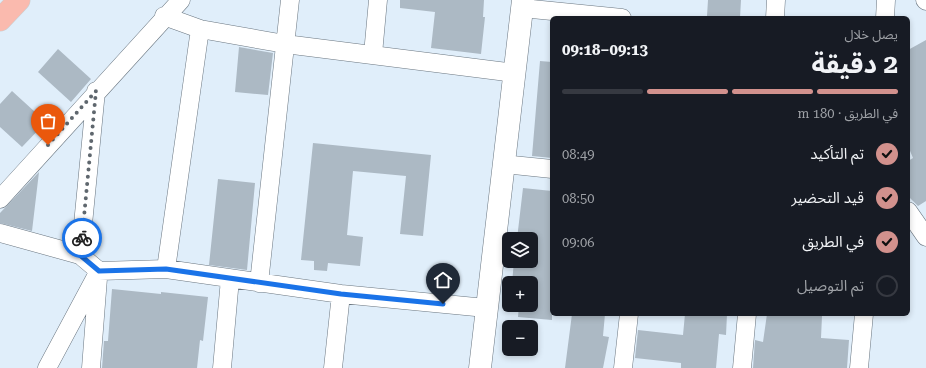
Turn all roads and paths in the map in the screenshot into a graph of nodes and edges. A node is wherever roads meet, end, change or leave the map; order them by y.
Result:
1 (19, 0) edge
2 (180, 0) edge
3 (290, 0) edge
4 (378, 0) edge
5 (776, 0) edge
6 (886, 0) edge
7 (529, 4) edge
8 (164, 16) junction
9 (609, 16) edge
10 (775, 16) edge
11 (885, 16) edge
12 (0, 20) edge
13 (200, 30) junction
14 (285, 44) junction
15 (373, 54) junction
16 (514, 73) junction
17 (96, 91) junction
18 (503, 164) junction
19 (550, 169) edge
20 (0, 199) edge
21 (910, 215) edge
22 (0, 233) edge
23 (926, 237) edge
24 (80, 255) junction
25 (166, 269) junction
26 (99, 271) junction
27 (230, 279) junction
28 (259, 283) junction
29 (341, 294) junction
30 (486, 308) junction
31 (629, 316) edge
32 (747, 316) edge
33 (864, 316) edge
34 (47, 368) edge
35 (91, 368) edge
36 (222, 368) edge
37 (333, 368) edge
38 (480, 368) edge
39 (623, 368) edge
40 (742, 368) edge
41 (859, 368) edge

1 - 12 highway
2 - 8 street
3 - 14 street
4 - 15 street
5 - 10 street
6 - 11 street
7 - 9 street
7 - 16 street
8 - 13 street
8 - 17 street
13 - 14 street
13 - 25 street
14 - 15 street
14 - 28 street
15 - 16 street
16 - 18 street
17 - 20 street
17 - 24 street
18 - 19 street
18 - 30 street
21 - 23 street
22 - 24 street
24 - 26 street
25 - 26 street
25 - 27 street
26 - 34 street
26 - 35 street
27 - 28 street
27 - 36 street
28 - 29 street
29 - 30 street
29 - 37 street
30 - 38 street
31 - 39 street
32 - 40 street
33 - 41 street

